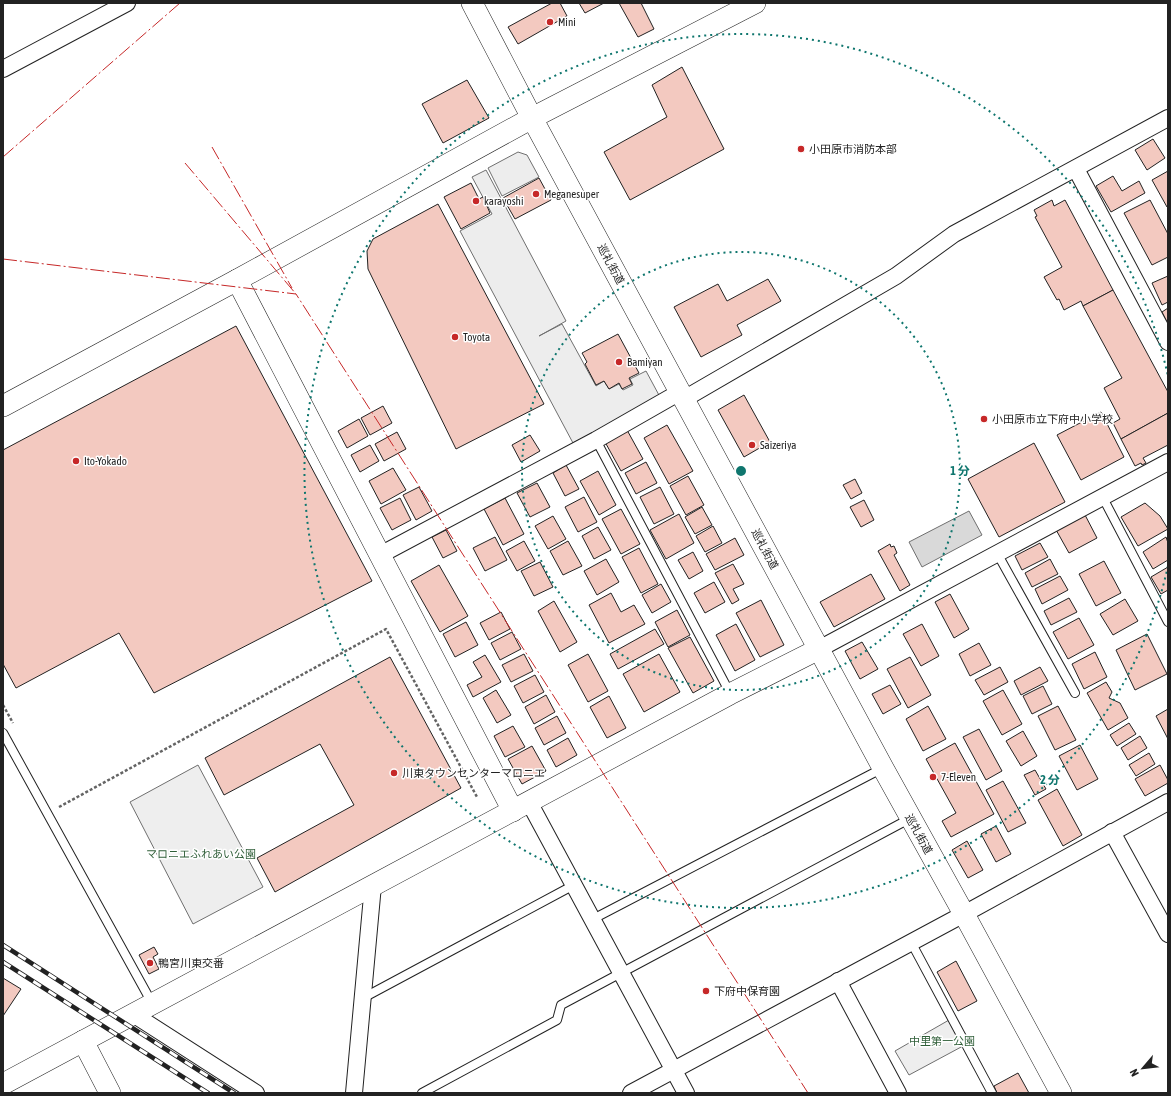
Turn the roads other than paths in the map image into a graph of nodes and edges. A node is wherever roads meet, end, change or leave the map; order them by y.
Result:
1 (127, 3) edge
2 (472, 3) edge
3 (755, 3) edge
4 (3, 69) edge
5 (532, 118) junction
6 (1168, 118) edge
7 (1076, 169) junction
8 (237, 280) junction
9 (1168, 342) edge
10 (682, 395) junction
11 (3, 406) edge
12 (596, 440) junction
13 (1168, 462) edge
14 (1102, 496) junction
15 (997, 553) junction
16 (380, 555) junction
17 (1168, 622) edge
18 (819, 649) junction
19 (1075, 693) dead end
20 (730, 694) junction
21 (3, 733) edge
22 (883, 768) junction
23 (1168, 802) edge
24 (521, 806) junction
25 (911, 818) junction
26 (1112, 832) junction
27 (373, 885) junction
28 (574, 885) junction
29 (964, 914) junction
30 (593, 919) junction
31 (1168, 934) edge
32 (911, 942) junction
33 (622, 974) junction
34 (838, 981) junction
35 (363, 998) junction
36 (152, 1003) junction
37 (133, 1014) junction
38 (82, 1041) junction
39 (674, 1070) junction
40 (3, 1084) edge
41 (110, 1093) edge
42 (256, 1093) edge
43 (354, 1093) edge
44 (422, 1093) edge
45 (631, 1093) edge
46 (686, 1093) edge
47 (898, 1093) edge
48 (992, 1093) edge
49 (1061, 1093) edge

1 - 4 street
2 - 5 street, 巡礼街道
3 - 5 street
5 - 8 street
5 - 10 street, 巡礼街道
6 - 7 street
7 - 9 street
7 - 10 street
8 - 11 street
8 - 16 street
10 - 12 street
10 - 18 street, 巡礼街道
12 - 16 street
12 - 20 lane
13 - 14 street
14 - 15 street
14 - 17 lane
15 - 18 street
15 - 19 lane
16 - 24 street
18 - 20 street
18 - 22 street, 巡礼街道
20 - 24 street
21 - 36 lane
22 - 25 street, 巡礼街道
22 - 30 lane
23 - 26 street
24 - 27 street
24 - 28 street
25 - 29 street, 巡礼街道
25 - 33 lane
26 - 29 street
26 - 31 street
27 - 35 street
27 - 36 street
28 - 30 street
28 - 35 lane
29 - 32 street
29 - 49 street, 巡礼街道
30 - 33 street
32 - 34 street
32 - 48 lane
33 - 39 street
33 - 44 lane
34 - 39 street
34 - 47 street
35 - 43 street
36 - 37 street
37 - 38 street
37 - 42 street
38 - 40 street
38 - 41 street
39 - 45 street
39 - 46 street

